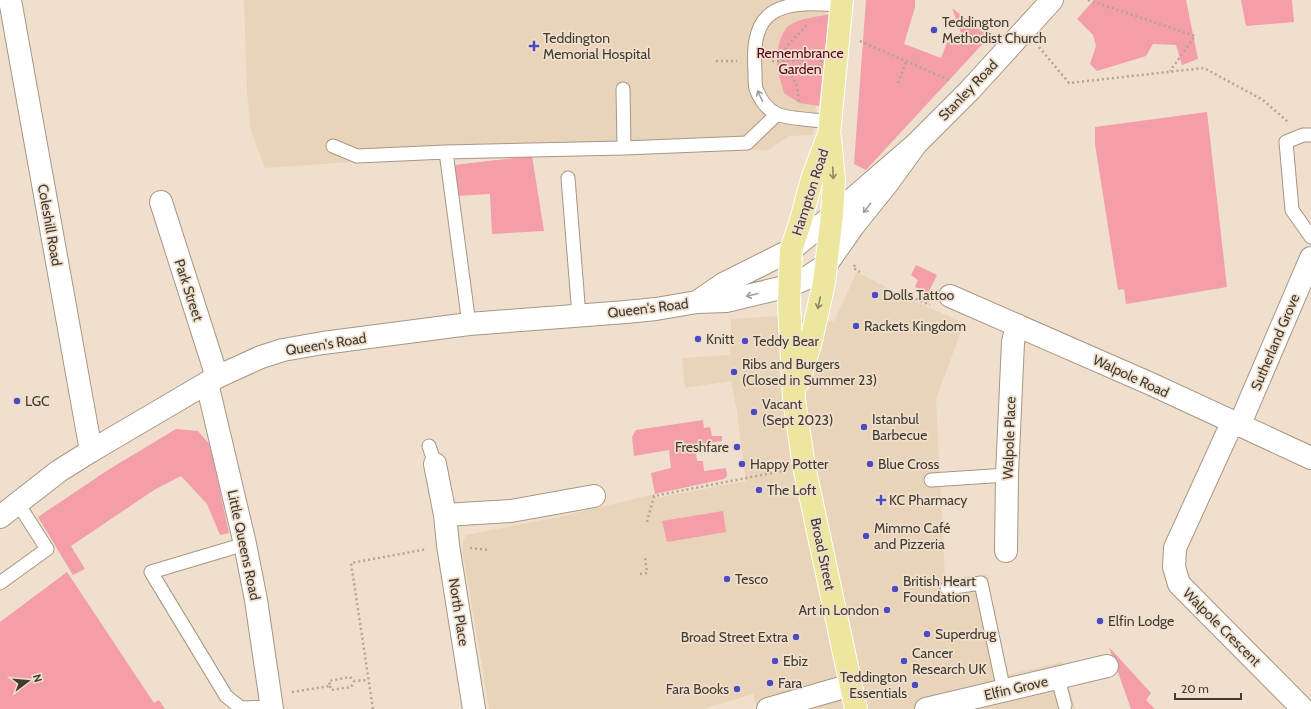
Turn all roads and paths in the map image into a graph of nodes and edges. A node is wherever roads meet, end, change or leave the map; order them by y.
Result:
1 (10, 0) edge
2 (1052, 0) edge
3 (1088, 0) edge
4 (842, 3) edge
5 (807, 4) junction
6 (1025, 30) junction
7 (839, 32) junction
8 (906, 62) junction
9 (1170, 72) junction
10 (898, 83) dead end
11 (623, 89) dead end
12 (970, 90) junction
13 (777, 114) junction
14 (797, 118) junction
15 (830, 128) junction
16 (1307, 135) edge
17 (916, 144) junction
18 (333, 146) dead end
19 (624, 148) junction
20 (446, 152) junction
21 (568, 178) dead end
22 (161, 202) dead end
23 (832, 216) junction
24 (1311, 237) edge
25 (791, 250) junction
26 (1311, 258) edge
27 (826, 265) junction
28 (789, 286) junction
29 (950, 296) dead end
30 (697, 302) junction
31 (579, 316) junction
32 (469, 324) junction
33 (1017, 325) junction
34 (212, 380) junction
35 (794, 399) junction
36 (1236, 424) junction
37 (91, 451) junction
38 (432, 455) dead end
39 (1311, 458) edge
40 (804, 466) junction
41 (1007, 475) junction
42 (931, 480) dead end
43 (594, 496) dead end
44 (18, 502) junction
45 (445, 515) junction
46 (0, 516) edge
47 (646, 522) dead end
48 (245, 544) junction
49 (448, 545) junction
50 (1006, 552) dead end
51 (645, 556) dead end
52 (640, 574) dead end
53 (0, 583) edge
54 (947, 588) dead end
55 (1107, 666) dead end
56 (1058, 679) junction
57 (368, 680) junction
58 (354, 681) junction
59 (851, 685) junction
60 (330, 686) junction
61 (1004, 691) junction
62 (271, 704) edge
63 (1066, 705) dead end
64 (373, 709) edge
65 (474, 709) edge
66 (768, 709) edge
67 (856, 709) edge
68 (926, 709) edge
69 (1303, 709) edge

1 - 37 street, Coleshill Road
2 - 6 street, Stanley Road
3 - 9 path
4 - 5 lane
4 - 7 main road, Hampton Road
13 -> 5 lane
5 - 14 path
6 - 9 path
6 - 12 street, Stanley Road
7 - 8 path
7 - 15 main road, Hampton Road
8 - 10 path
8 - 12 path
9 - 16 path
11 - 19 lane
12 - 17 street, Stanley Road
13 - 14 lane
13 - 19 lane
14 - 15 lane
15 -> 23 main road, Hampton Road
15 - 25 main road, Hampton Road
16 - 24 lane
17 - 23 street, Stanley Road
17 -> 27 street, Stanley Road
18 - 20 lane
19 - 20 lane
20 - 32 lane
21 - 31 lane
22 - 34 street, Park Street
23 - 25 street, Queen's Road
23 - 27 main road, Hampton Road
25 - 28 main road, Broad Street
25 - 30 street, Queen's Road
26 - 36 street, Sutherland Grove
27 - 28 street, Queen's Road
27 -> 35 main road, Broad Street
28 -> 30 street, Queen's Road
28 - 35 main road, Broad Street
29 - 33 street, Walpole Road
30 - 31 street, Queen's Road
31 - 32 street, Queen's Road
32 - 34 street, Queen's Road
33 - 36 street, Walpole Road
33 - 41 street, Walpole Place
34 - 37 street, Queen's Road
34 - 48 street, Little Queens Road
35 - 40 main road, Broad Street
36 - 39 street, Walpole Road
36 - 69 street, Walpole Crescent
37 - 44 street, Queen's Road
38 - 45 street, North Place
40 - 47 path
40 - 59 main road, Broad Street
41 - 42 lane
41 - 50 street, Walpole Place
43 - 45 street
44 - 46 street, Queen's Road
44 - 53 lane
45 - 49 street, North Place
48 - 62 street, Little Queens Road
48 - 62 lane
49 - 57 path
49 - 65 street, North Place
51 - 52 path
54 - 61 lane
55 - 56 street, Elfin Grove
56 - 61 street, Elfin Grove
56 - 63 lane
57 - 58 path
57 - 64 path
58 - 60 path
58 - 60 path
59 - 66 street
59 - 67 main road, Broad Street
60 - 62 path
61 - 68 street, Elfin Grove

